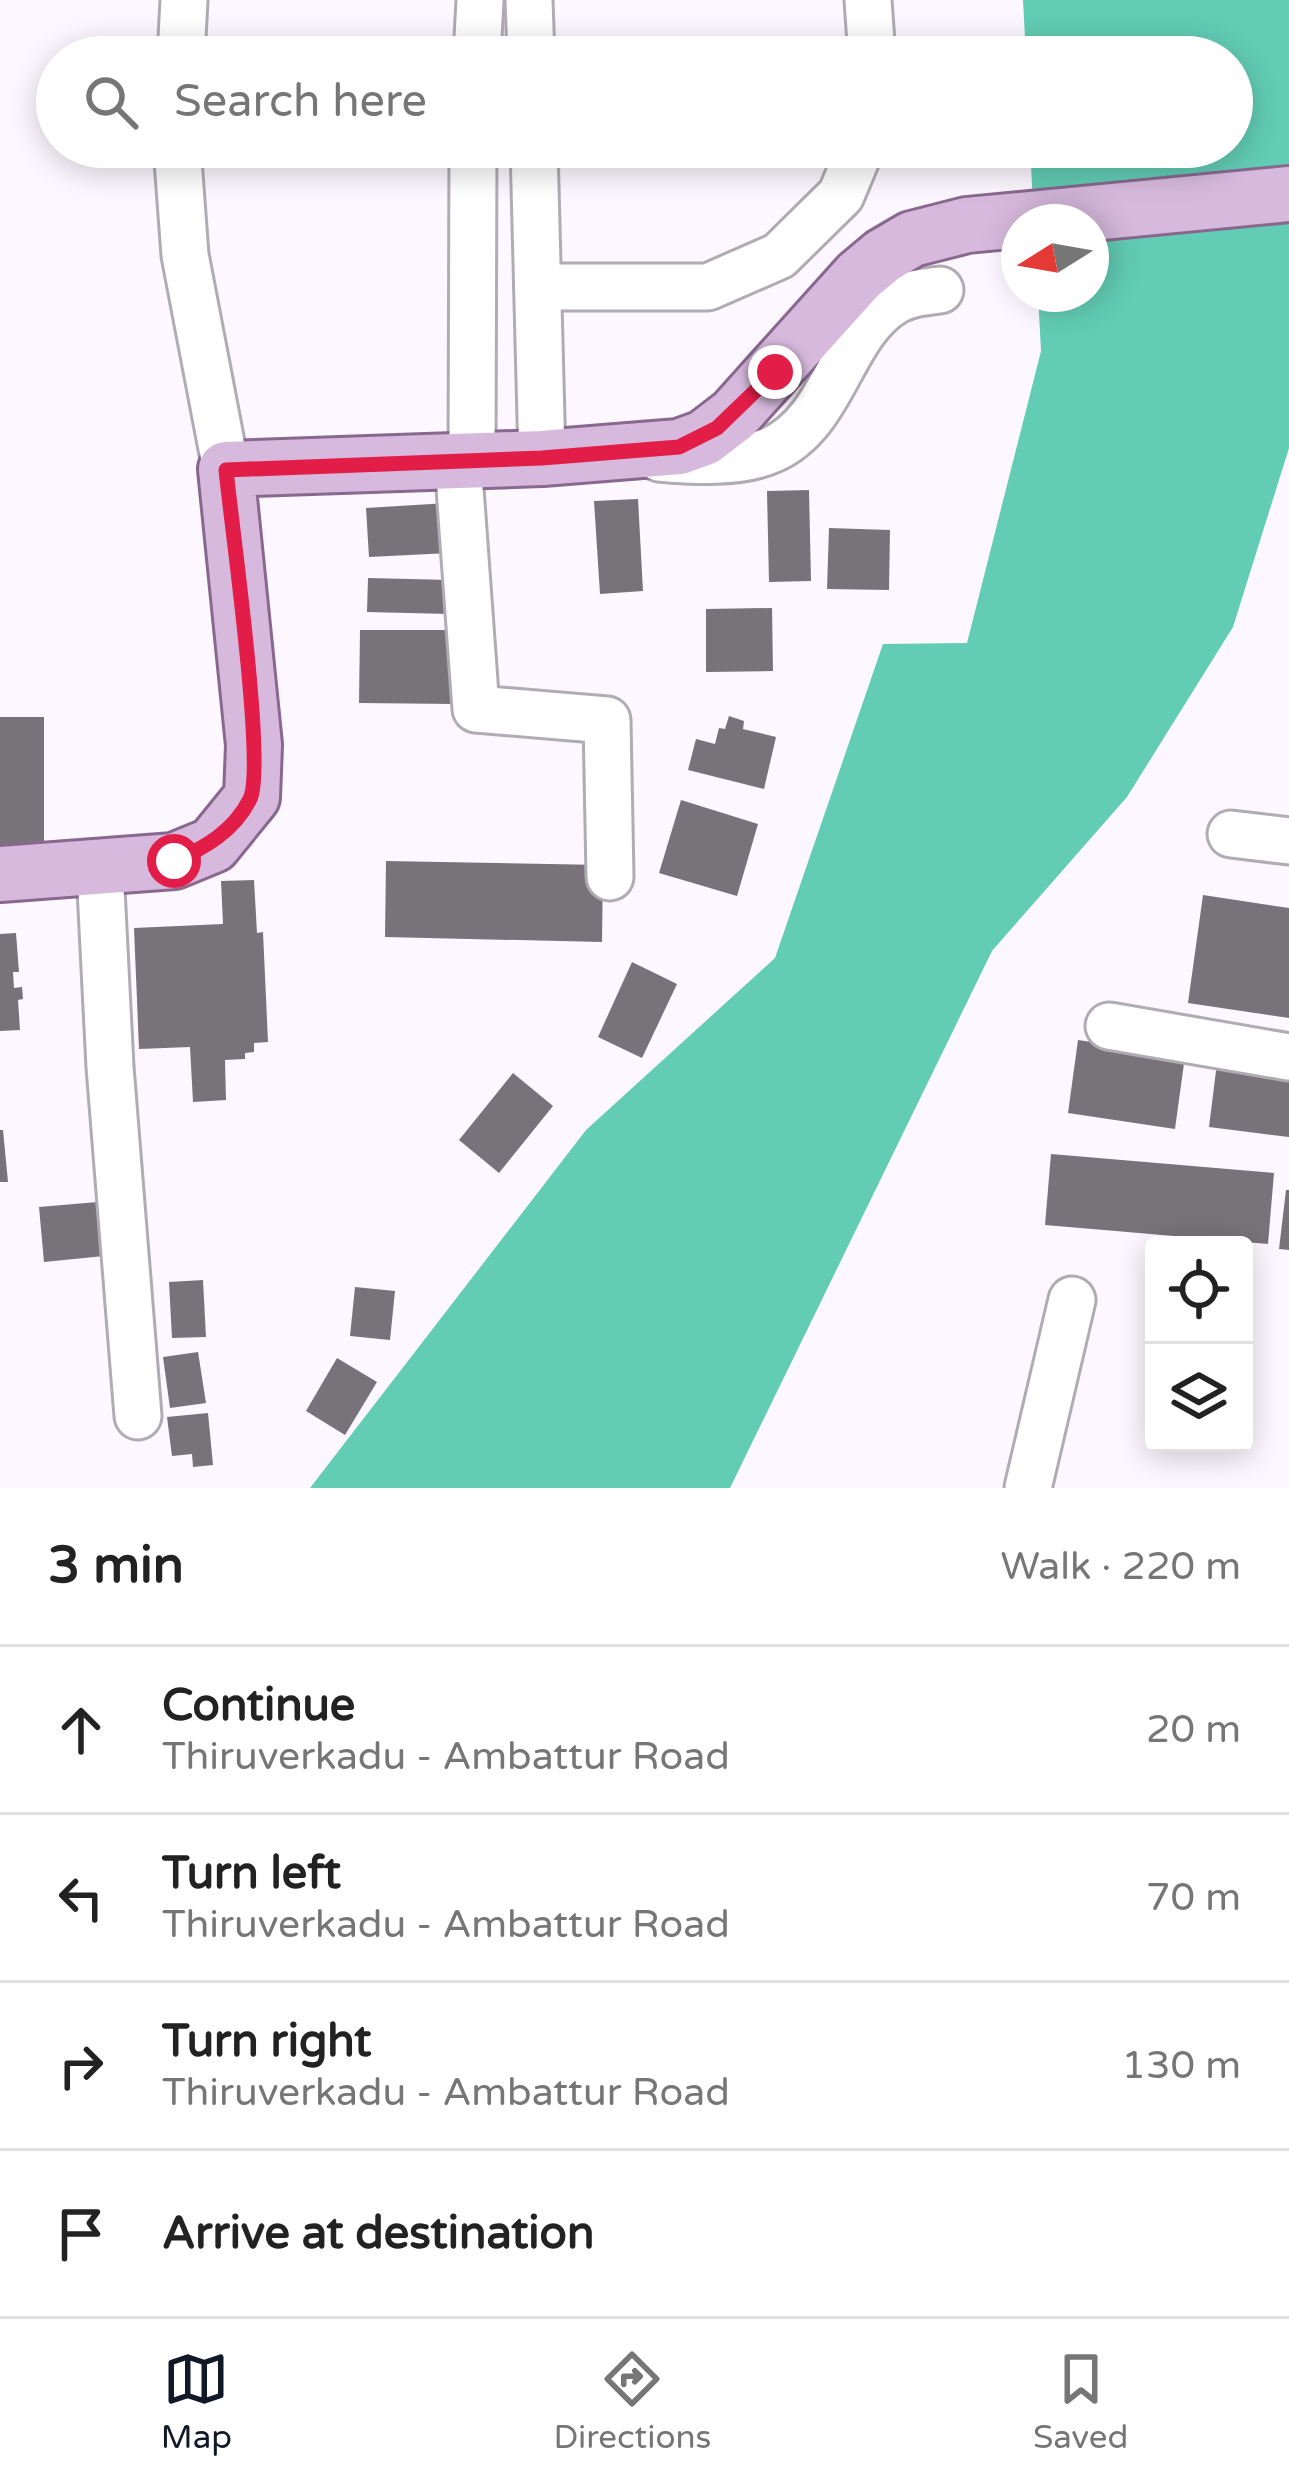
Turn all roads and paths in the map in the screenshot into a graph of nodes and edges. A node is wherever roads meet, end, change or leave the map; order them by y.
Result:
1 (184, 0) edge
2 (480, 0) edge
3 (530, 0) edge
4 (868, 0) edge
5 (182, 36) edge
6 (478, 36) edge
7 (531, 36) edge
8 (871, 36) edge
9 (178, 168) edge
10 (472, 168) edge
11 (535, 168) edge
12 (852, 168) edge
13 (1289, 194) edge
14 (538, 287) junction
15 (940, 290) dead end
16 (626, 452) junction
17 (542, 458) junction
18 (465, 461) junction
19 (226, 470) junction
20 (1231, 834) dead end
21 (1289, 841) edge
22 (100, 869) junction
23 (0, 874) edge
24 (610, 877) dead end
25 (1109, 1026) dead end
26 (1289, 1057) edge
27 (1072, 1300) dead end
28 (138, 1416) dead end
29 (1028, 1488) edge

1 - 5 street
2 - 6 street
3 - 7 street
4 - 8 street
9 - 19 street
10 - 18 street
11 - 14 street
12 - 14 street
13 - 16 main road
14 - 17 street
15 - 16 street
16 - 17 main road
17 - 18 main road
18 - 19 main road
18 - 24 street
19 - 22 main road
20 - 21 street
22 - 23 main road
22 - 28 street
25 - 26 street
27 - 29 street

